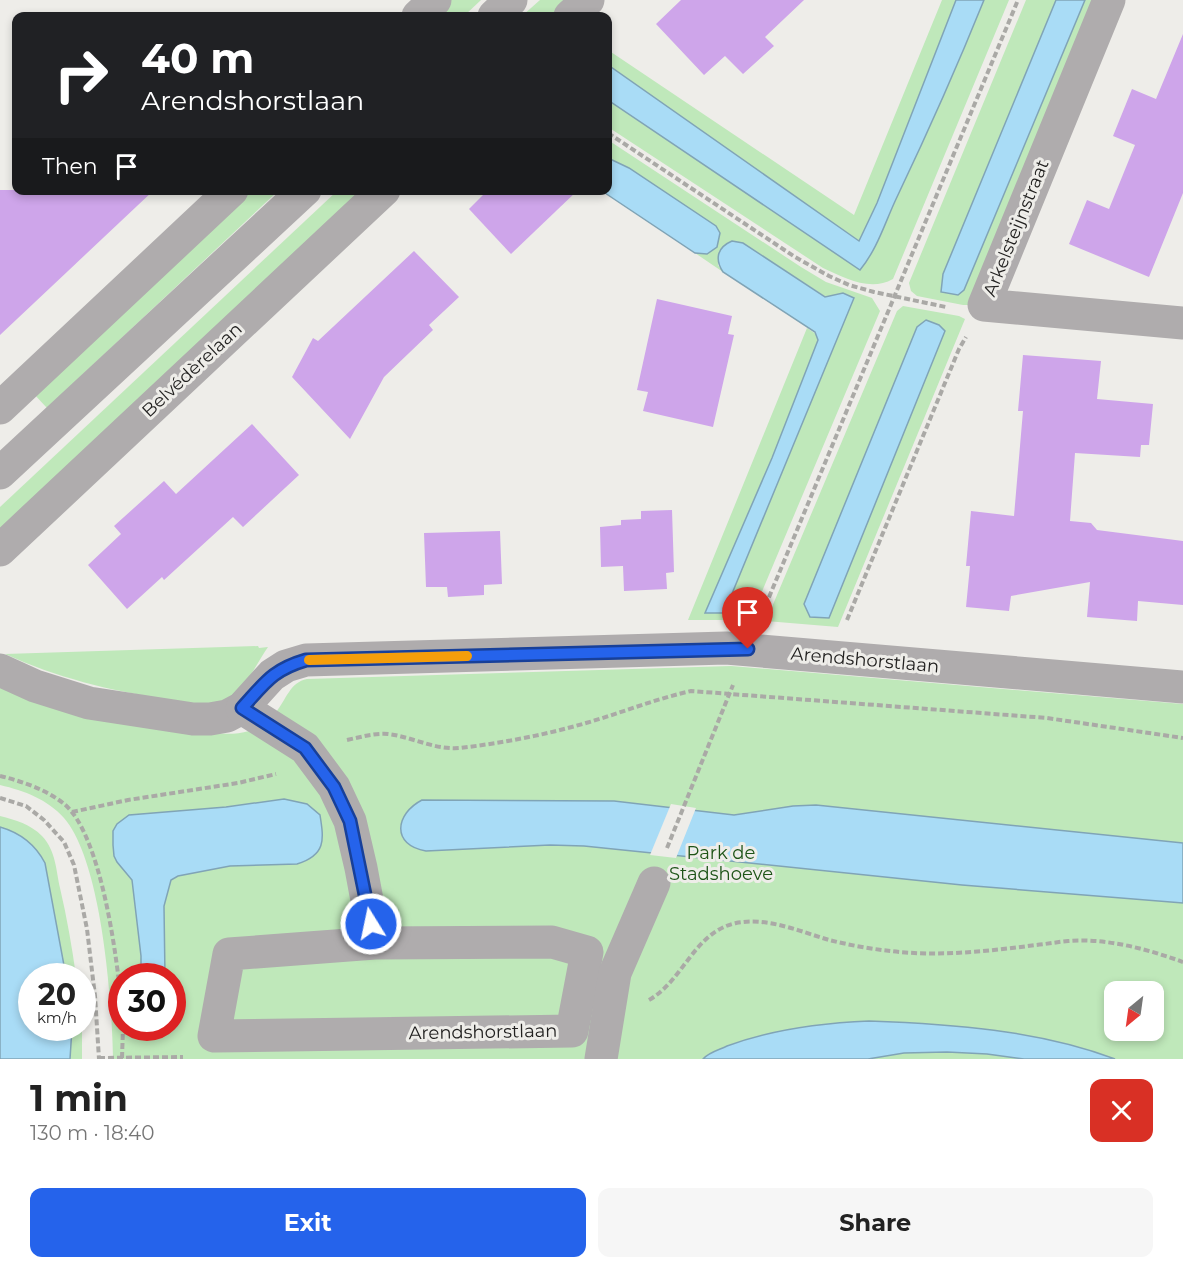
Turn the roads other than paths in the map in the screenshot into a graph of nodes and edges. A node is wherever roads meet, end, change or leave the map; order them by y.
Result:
1 (435, 0) edge
2 (512, 0) edge
3 (588, 0) edge
4 (1109, 0) edge
5 (422, 12) edge
6 (498, 12) edge
7 (574, 12) edge
8 (227, 195) edge
9 (300, 195) edge
10 (379, 195) edge
11 (1183, 323) edge
12 (0, 409) edge
13 (33, 442) junction
14 (0, 473) edge
15 (0, 550) edge
16 (0, 670) edge
17 (1183, 687) edge
18 (242, 708) junction
19 (654, 883) road end
20 (375, 943) junction
21 (588, 952) junction
22 (623, 954) junction
23 (390, 1046) edge
24 (601, 1059) edge

1 - 5 street
2 - 6 street
3 - 7 street
4 - 11 street, Arkelsteijnstraat
8 - 12 street
9 - 13 street
10 - 15 street, Belvédèrelaan
12 - 13 street
13 - 14 street
16 - 18 street, Arendshorstlaan
17 - 18 street, Arendshorstlaan
18 - 20 street
19 - 22 street
20 - 21 street, Arendshorstlaan
20 - 23 street, Arendshorstlaan
21 - 22 street
21 - 23 street, Arendshorstlaan
22 - 24 street

